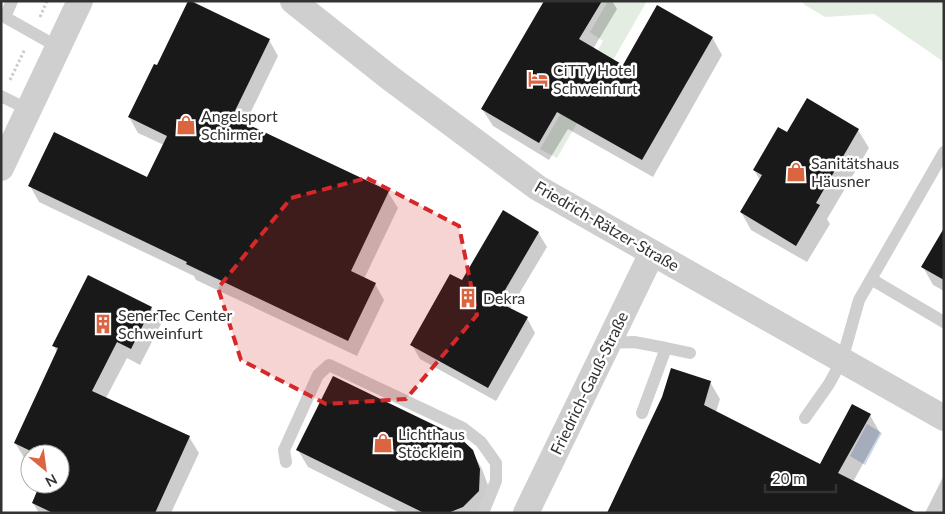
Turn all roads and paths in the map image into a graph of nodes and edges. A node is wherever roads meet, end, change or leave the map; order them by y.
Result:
1 (12, 1) edge
2 (80, 1) edge
3 (293, 1) edge
4 (3, 16) edge
5 (58, 47) junction
6 (1, 96) edge
7 (29, 110) junction
8 (944, 152) edge
9 (1, 168) edge
10 (652, 253) junction
11 (871, 279) junction
12 (944, 322) edge
13 (608, 343) junction
14 (666, 348) junction
15 (690, 353) dead end
16 (842, 360) junction
17 (642, 413) dead end
18 (805, 418) dead end
19 (944, 418) edge
20 (286, 462) dead end
21 (484, 513) edge
22 (526, 513) edge

1 - 4 lane
2 - 5 street
3 - 10 street, Friedrich-Rätzer-Straße
4 - 5 lane
5 - 7 street
6 - 7 lane
7 - 9 street
8 - 11 lane
10 - 13 street, Friedrich-Gauß-Straße
10 - 16 street, Friedrich-Rätzer-Straße
11 - 12 lane
11 - 16 lane
13 - 14 lane
13 - 22 street, Friedrich-Gauß-Straße
14 - 15 lane
14 - 17 lane
16 - 18 lane
16 - 19 street, Friedrich-Rätzer-Straße
20 - 21 lane

